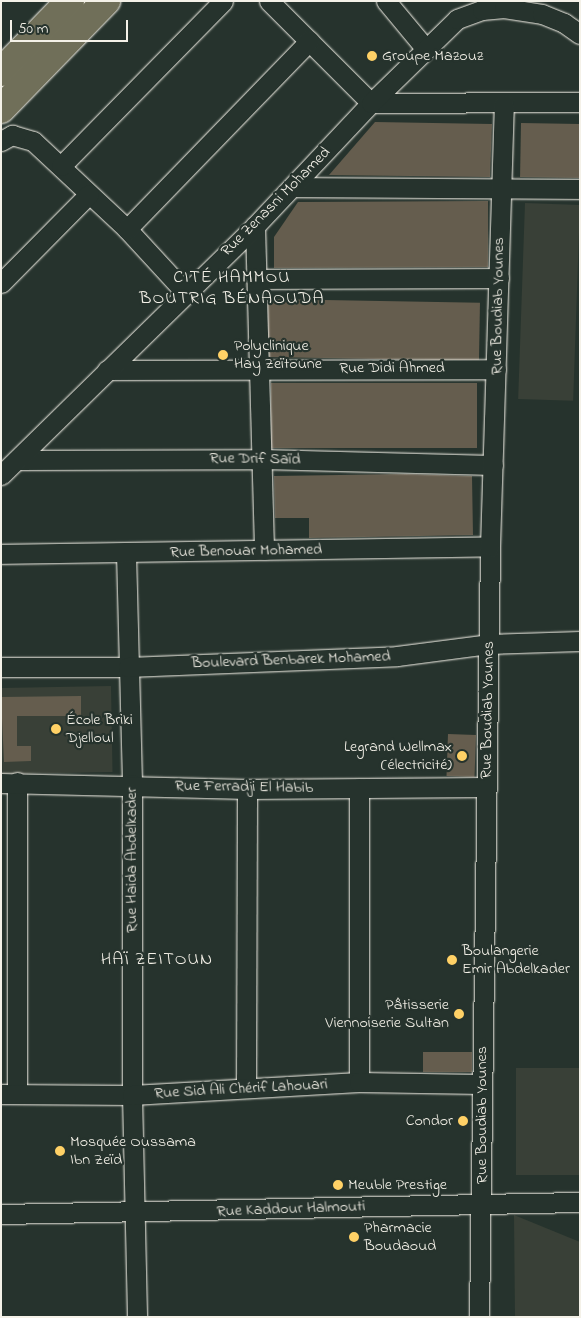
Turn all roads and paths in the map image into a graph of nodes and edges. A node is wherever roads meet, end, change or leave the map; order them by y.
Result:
1 (70, 1) edge
2 (106, 1) edge
3 (223, 1) edge
4 (269, 1) edge
5 (386, 1) edge
6 (580, 34) edge
7 (309, 41) junction
8 (425, 48) junction
9 (1, 72) edge
10 (580, 102) edge
11 (371, 103) junction
12 (504, 104) junction
13 (1, 109) edge
14 (1, 141) edge
15 (60, 166) junction
16 (501, 186) junction
17 (294, 187) junction
18 (580, 189) edge
19 (88, 194) junction
20 (254, 226) junction
21 (127, 229) junction
22 (499, 278) junction
23 (256, 279) junction
24 (1, 283) edge
25 (186, 292) junction
26 (261, 367) junction
27 (496, 369) junction
28 (107, 370) junction
29 (262, 459) junction
30 (17, 460) junction
31 (493, 465) junction
32 (1, 475) edge
33 (490, 546) junction
34 (264, 550) junction
35 (126, 552) junction
36 (1, 554) edge
37 (580, 641) edge
38 (490, 644) junction
39 (1, 667) edge
40 (128, 667) junction
41 (9, 782) edge
42 (132, 784) junction
43 (486, 787) junction
44 (359, 788) junction
45 (247, 789) junction
46 (359, 1082) junction
47 (481, 1084) junction
48 (246, 1086) junction
49 (9, 1094) edge
50 (132, 1095) junction
51 (580, 1202) edge
52 (482, 1204) junction
53 (134, 1213) junction
54 (1, 1214) edge
55 (137, 1317) edge
56 (479, 1317) edge

1 - 9 highway
2 - 13 highway
3 - 15 street
4 - 7 street
5 - 8 street
6 - 8 street, Rue Zenasni Mohamed
7 - 11 street
7 - 21 street
8 - 11 street, Rue Zenasni Mohamed
10 - 12 street
11 - 12 street
11 - 17 street, Rue Zenasni Mohamed
12 - 16 street, Rue Boudiab Younes
14 - 15 street
15 - 19 street
16 - 17 street
16 - 18 street
16 - 22 street, Rue Boudiab Younes
17 - 20 street, Rue Zenasni Mohamed
19 - 21 street
19 - 24 street
20 - 23 street
20 - 25 street, Rue Zenasni Mohamed
21 - 25 street
22 - 23 street
22 - 27 street, Rue Boudiab Younes
23 - 26 street
25 - 28 street, Rue Zenasni Mohamed
26 - 27 street, Rue Didi Ahmed
26 - 28 street, Rue Didi Ahmed
26 - 29 street
27 - 31 street, Rue Boudiab Younes
28 - 30 street, Rue Zenasni Mohamed
29 - 30 street, Rue Drif Saïd
29 - 31 street, Rue Drif Saïd
29 - 34 street
30 - 32 street, Rue Zenasni Mohamed
31 - 33 street, Rue Boudiab Younes
33 - 34 street, Rue Benouar Mohamed
33 - 38 street, Rue Boudiab Younes
34 - 35 street, Rue Benouar Mohamed
35 - 36 street, Rue Benouar Mohamed
35 - 40 street, Rue Haida Abdelkader
37 - 38 street, Boulevard Benbarek Mohamed
38 - 40 street, Boulevard Benbarek Mohamed
38 - 43 street, Rue Boudiab Younes
39 - 40 street, Boulevard Benbarek Mohamed
40 - 42 street, Rue Haida Abdelkader
41 - 42 street, Rue Ferradji El Habib
41 - 49 street
42 - 45 street, Rue Ferradji El Habib
42 - 50 street, Rue Haida Abdelkader
43 - 44 street, Rue Ferradji El Habib
43 - 47 street, Rue Boudiab Younes
44 - 45 street, Rue Ferradji El Habib
44 - 46 street
45 - 48 street
46 - 47 street, Rue Sid Ali Chérif Lahouari
46 - 48 street, Rue Sid Ali Chérif Lahouari
47 - 52 street, Rue Boudiab Younes
48 - 50 street, Rue Sid Ali Chérif Lahouari
49 - 50 street, Rue Sid Ali Chérif Lahouari
50 - 53 street, Rue Haida Abdelkader
51 - 52 street, Rue Kaddour Halmouti
52 - 53 street, Rue Kaddour Halmouti
52 - 56 street, Rue Boudiab Younes
53 - 54 street, Rue Kaddour Halmouti
53 - 55 street, Rue Haida Abdelkader

